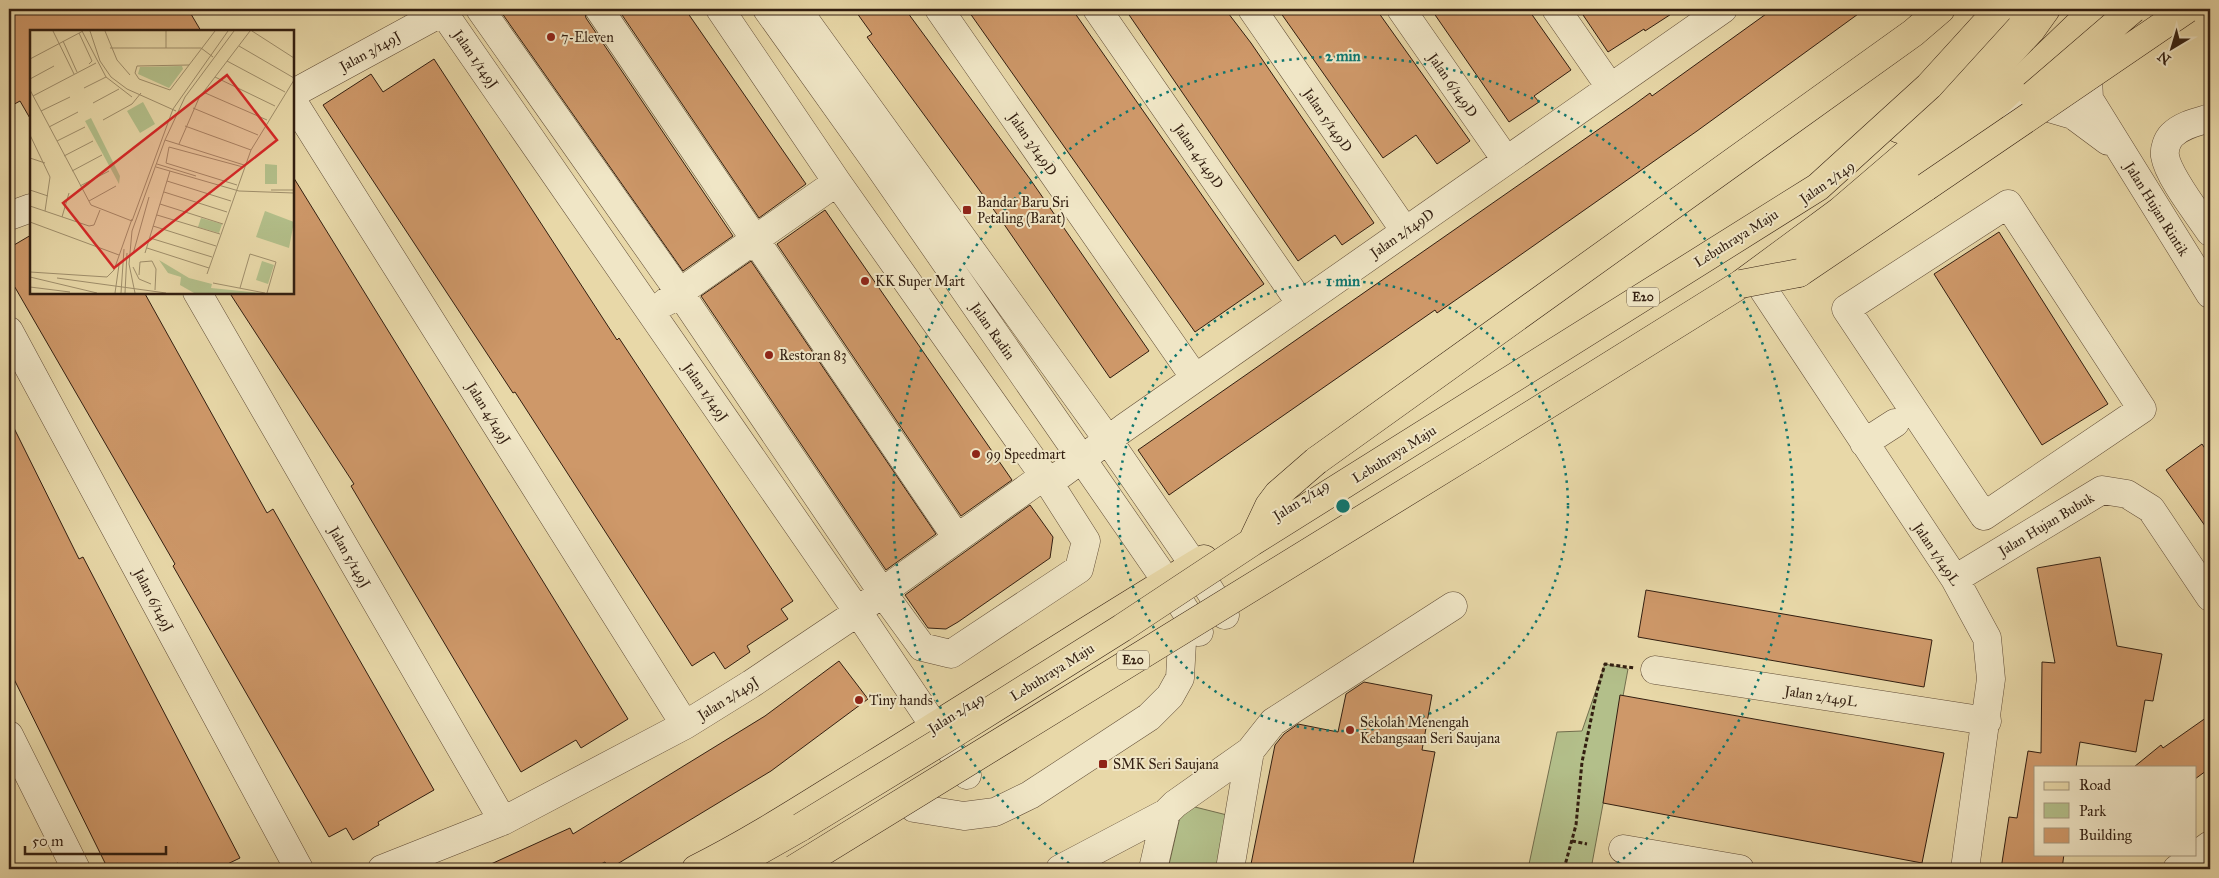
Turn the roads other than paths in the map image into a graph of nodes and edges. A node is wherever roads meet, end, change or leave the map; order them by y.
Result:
1 (480, 9) edge
2 (598, 9) edge
3 (720, 9) edge
4 (767, 9) edge
5 (797, 9) edge
6 (939, 9) edge
7 (1097, 9) edge
8 (1252, 9) edge
9 (1401, 9) edge
10 (1556, 9) edge
11 (1941, 9) edge
12 (1999, 9) edge
13 (2037, 9) edge
14 (2046, 9) edge
15 (2095, 9) edge
16 (2101, 9) edge
17 (2133, 9) edge
18 (2187, 9) edge
19 (445, 10) edge
20 (1714, 11) edge
21 (1610, 88) junction
22 (294, 93) edge
23 (294, 103) edge
24 (1997, 104) junction
25 (2210, 118) edge
26 (2120, 149) junction
27 (1506, 160) junction
28 (837, 182) junction
29 (1926, 187) junction
30 (30, 208) edge
31 (9, 216) edge
32 (2209, 226) edge
33 (1405, 231) junction
34 (756, 241) junction
35 (1748, 281) junction
36 (680, 292) junction
37 (198, 294) edge
38 (2210, 294) edge
39 (1301, 304) junction
40 (1846, 309) joint
41 (652, 313) junction
42 (9, 331) edge
43 (1195, 378) junction
44 (1894, 423) dead end
45 (1108, 440) junction
46 (1864, 443) junction
47 (1081, 459) junction
48 (1046, 480) junction
49 (957, 538) junction
50 (1252, 542) junction
51 (1194, 565) junction
52 (1955, 579) junction
53 (1166, 582) junction
54 (882, 592) junction
55 (2210, 597) edge
56 (1453, 606) dead end
57 (858, 612) junction
58 (1225, 615) junction
59 (1190, 636) junction
60 (1655, 670) road end
61 (1987, 721) junction
62 (685, 725) junction
63 (935, 727) junction
64 (9, 735) edge
65 (1250, 751) junction
66 (967, 775) junction
67 (914, 808) junction
68 (1166, 813) junction
69 (503, 821) junction
70 (2210, 845) edge
71 (1623, 849) dead end
72 (2196, 855) edge
73 (2195, 856) edge
74 (76, 869) edge
75 (299, 869) edge
76 (382, 869) edge
77 (696, 869) edge
78 (726, 869) edge
79 (794, 869) edge
80 (810, 869) edge
81 (1060, 869) edge
82 (1154, 869) edge
83 (1230, 869) edge
84 (1740, 869) edge
85 (1965, 869) edge
86 (2177, 869) edge

1 - 36 street
2 - 34 street
3 - 28 street
4 - 47 street, Jalan Radin
5 - 45 street
6 - 43 street, Jalan 3/149D
7 - 39 street, Jalan 4/149D
8 - 33 street, Jalan 5/149D
9 - 27 street, Jalan 6/149D
10 - 21 street
11 - 50 main road, bridge
12 - 50 main road, Lebuhraya Maju / E20, bridge
13 - 51 main road, Jalan 2/149
14 - 35 main road, E20
15 - 24 main road
16 - 26 street, Jalan Hujan Rintik
17 - 29 main road, bridge
18 - 29 main road, bridge
19 - 22 street, Jalan 3/149J
19 - 41 street, Jalan 1/149J
20 - 21 street, Jalan 2/149D
21 - 27 street, Jalan 2/149D
23 - 62 street, Jalan 4/149J
24 - 26 street, Jalan Hujan Rintik
24 - 35 main road
25 - 32 street
26 - 38 street, Jalan Hujan Rintik
27 - 33 street, Jalan 2/149D
28 - 34 street
28 - 48 street
29 - 35 main road, bridge
30 - 31 street
33 - 39 street, Jalan 2/149D
34 - 36 street
34 - 49 street
35 - 46 street, Jalan 1/149L
35 - 58 main road
35 - 79 main road, E20, bridge
36 - 41 street
36 - 54 street
37 - 69 street, Jalan 5/149J
39 - 43 street, Jalan 2/149D
40 - 40 street
41 - 57 street, Jalan 1/149J
42 - 75 street, Jalan 6/149J
43 - 45 street, Jalan 2/149D
44 - 46 street
45 - 47 street, Jalan 2/149D
45 - 51 street
46 - 52 street, Jalan 1/149L
47 - 48 street, Jalan 2/149D
47 - 53 street, Jalan Radin
48 - 49 street, Jalan 2/149J
48 - 54 street
49 - 54 street, Jalan 2/149J
50 - 78 main road, Lebuhraya Maju / E20, bridge
51 - 53 main road, Jalan 2/149
51 - 58 street
52 - 55 street, Jalan Hujan Bubuk
52 - 61 street, Jalan 1/149L
53 - 59 street, Jalan Radin
53 - 63 main road, Jalan 2/149
54 - 57 street, Jalan 2/149J
56 - 65 street
57 - 62 street, Jalan 2/149J
57 - 63 street, Jalan 1/149J
58 - 59 main road
59 - 66 main road
59 - 67 street
60 - 61 street, Jalan 2/149L
61 - 85 street, Jalan 1/149L
62 - 69 street, Jalan 2/149J
63 - 66 street, Jalan 1/149J
63 - 77 main road, Jalan 2/149
64 - 74 street
65 - 68 street
65 - 83 street
66 - 67 main road
67 - 80 main road
68 - 81 street
68 - 82 street
69 - 76 street, Jalan 2/149J
70 - 72 street
71 - 84 street
73 - 86 street

